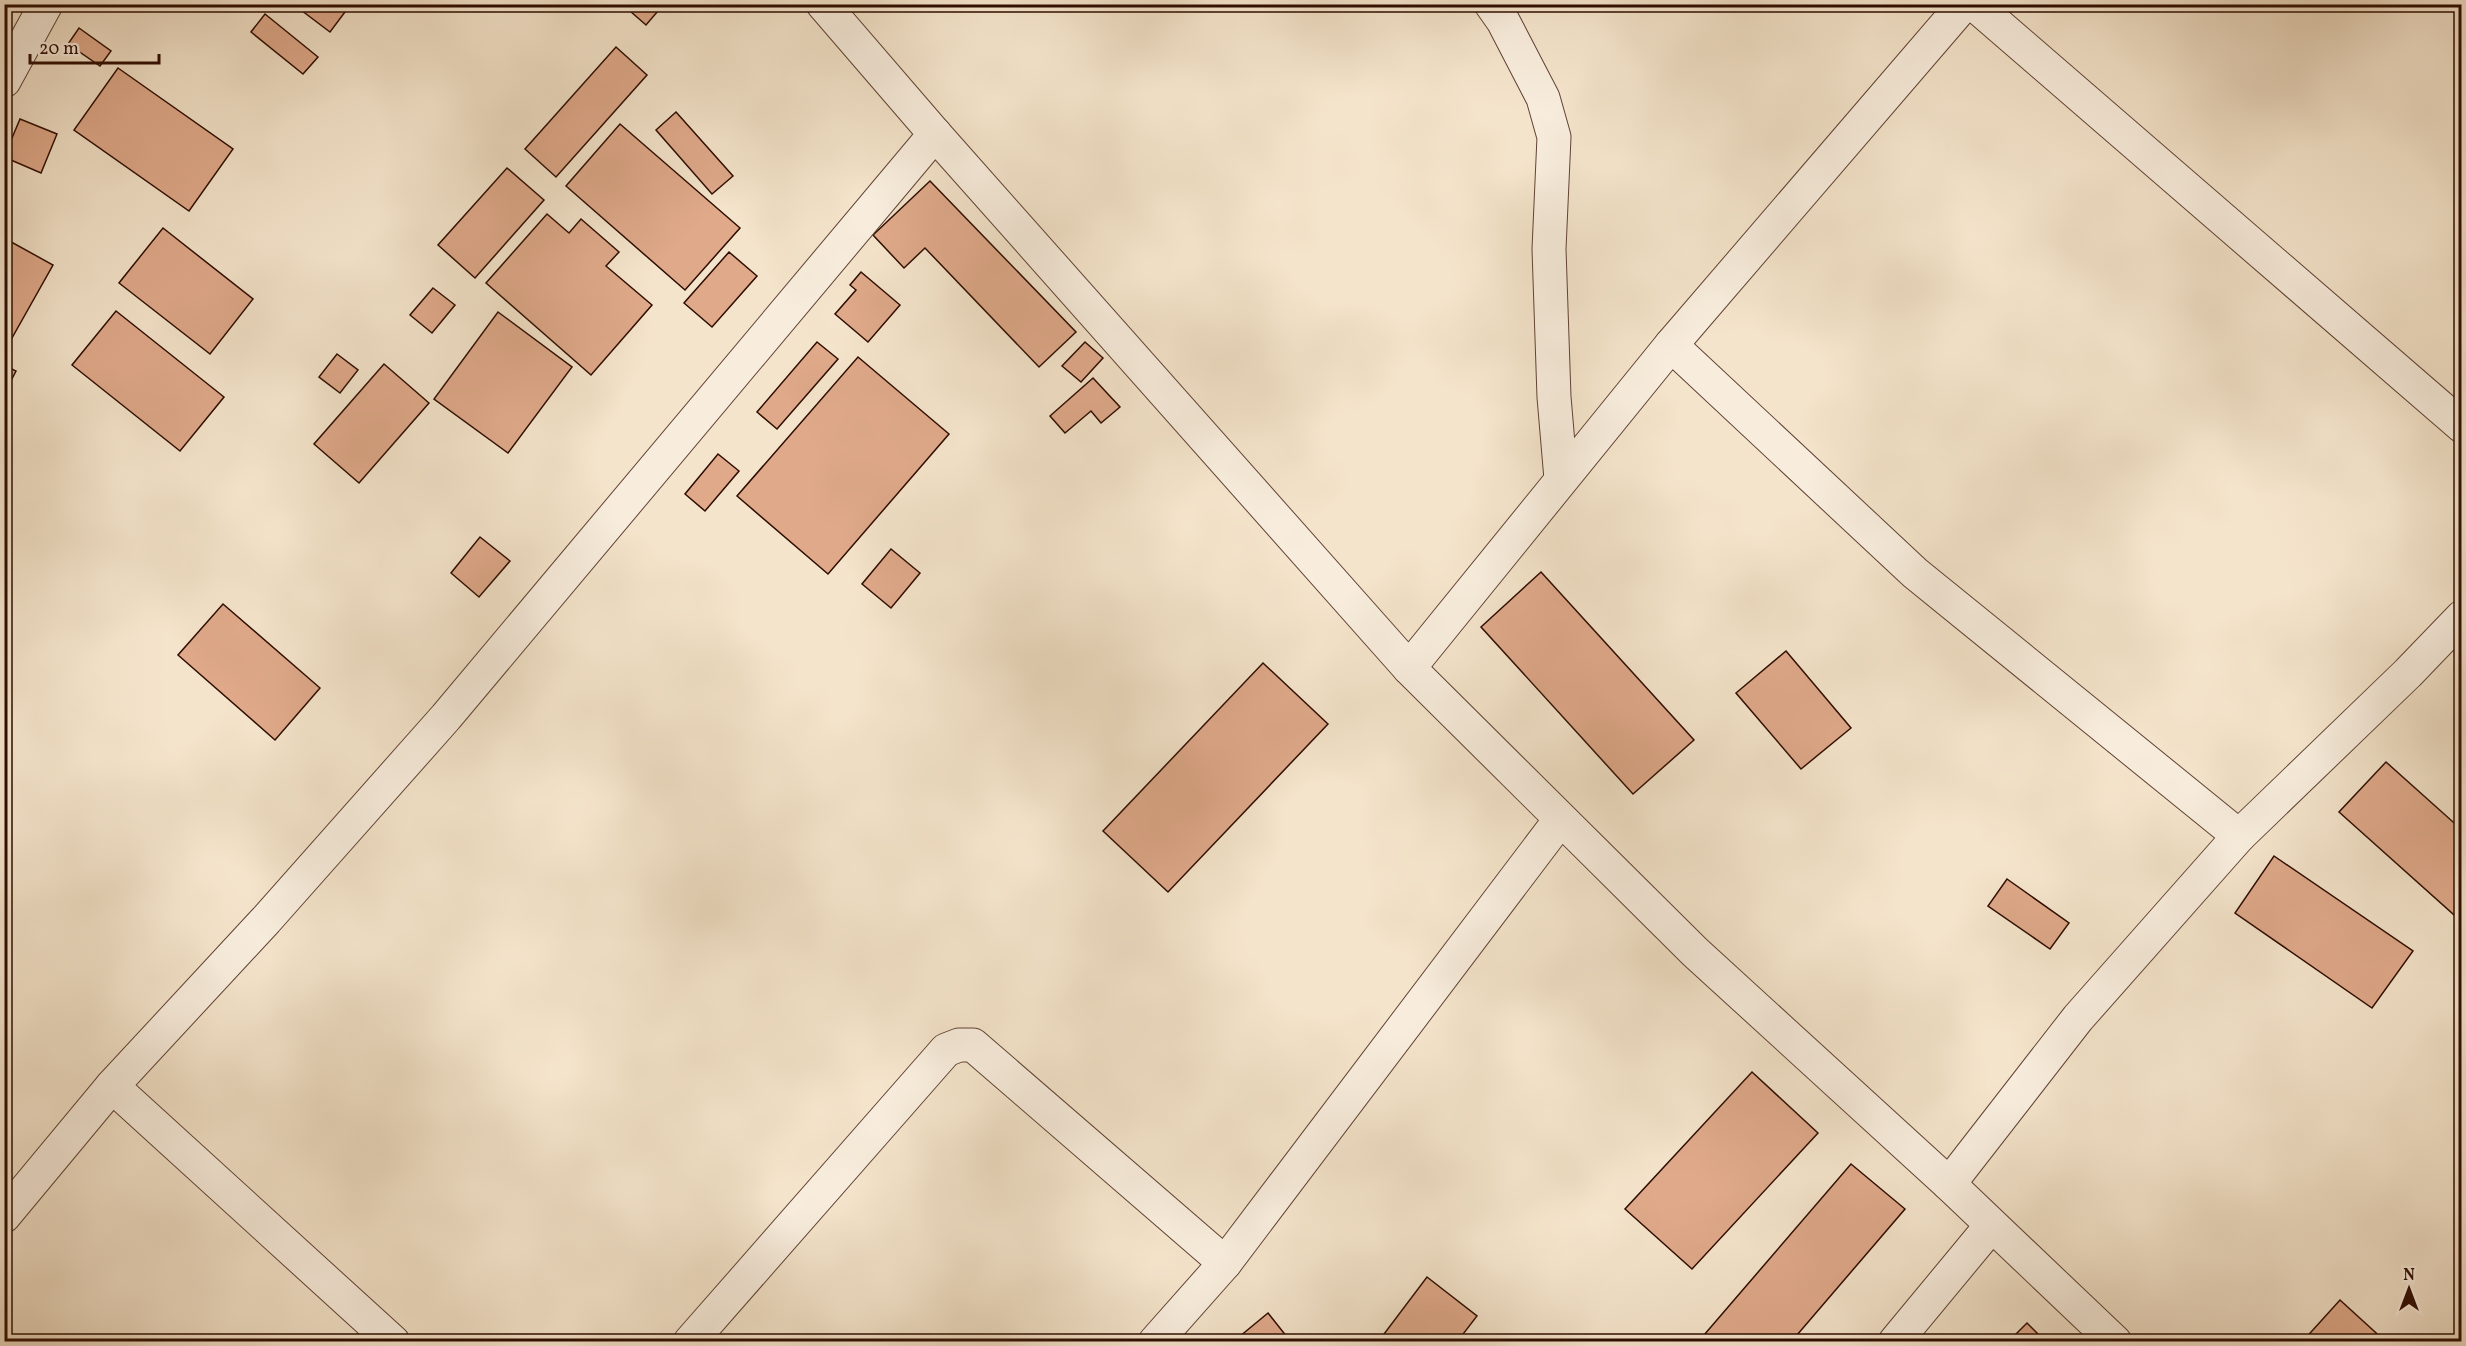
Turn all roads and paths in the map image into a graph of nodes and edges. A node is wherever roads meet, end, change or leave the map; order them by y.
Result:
1 (46, 4) edge
2 (823, 4) edge
3 (1491, 4) edge
4 (1964, 4) edge
5 (1974, 4) edge
6 (4, 81) edge
7 (935, 134) junction
8 (1671, 345) junction
9 (2462, 426) edge
10 (1561, 479) junction
11 (2462, 617) edge
12 (1409, 668) junction
13 (1560, 820) junction
14 (2239, 836) junction
15 (112, 1086) junction
16 (1949, 1184) junction
17 (4, 1215) edge
18 (1991, 1226) junction
19 (1225, 1263) junction
20 (393, 1341) edge
21 (690, 1341) edge
22 (1155, 1341) edge
23 (1895, 1341) edge
24 (2115, 1341) edge

1 - 6 street
2 - 7 street
3 - 10 street
4 - 8 street
5 - 9 street
7 - 12 street
7 - 15 street
8 - 10 street
8 - 14 street
10 - 12 street
11 - 14 street
12 - 13 street
13 - 16 street
13 - 19 street
14 - 16 street
15 - 17 street
15 - 20 street
16 - 18 street
18 - 23 street
18 - 24 street
19 - 21 street
19 - 22 street

